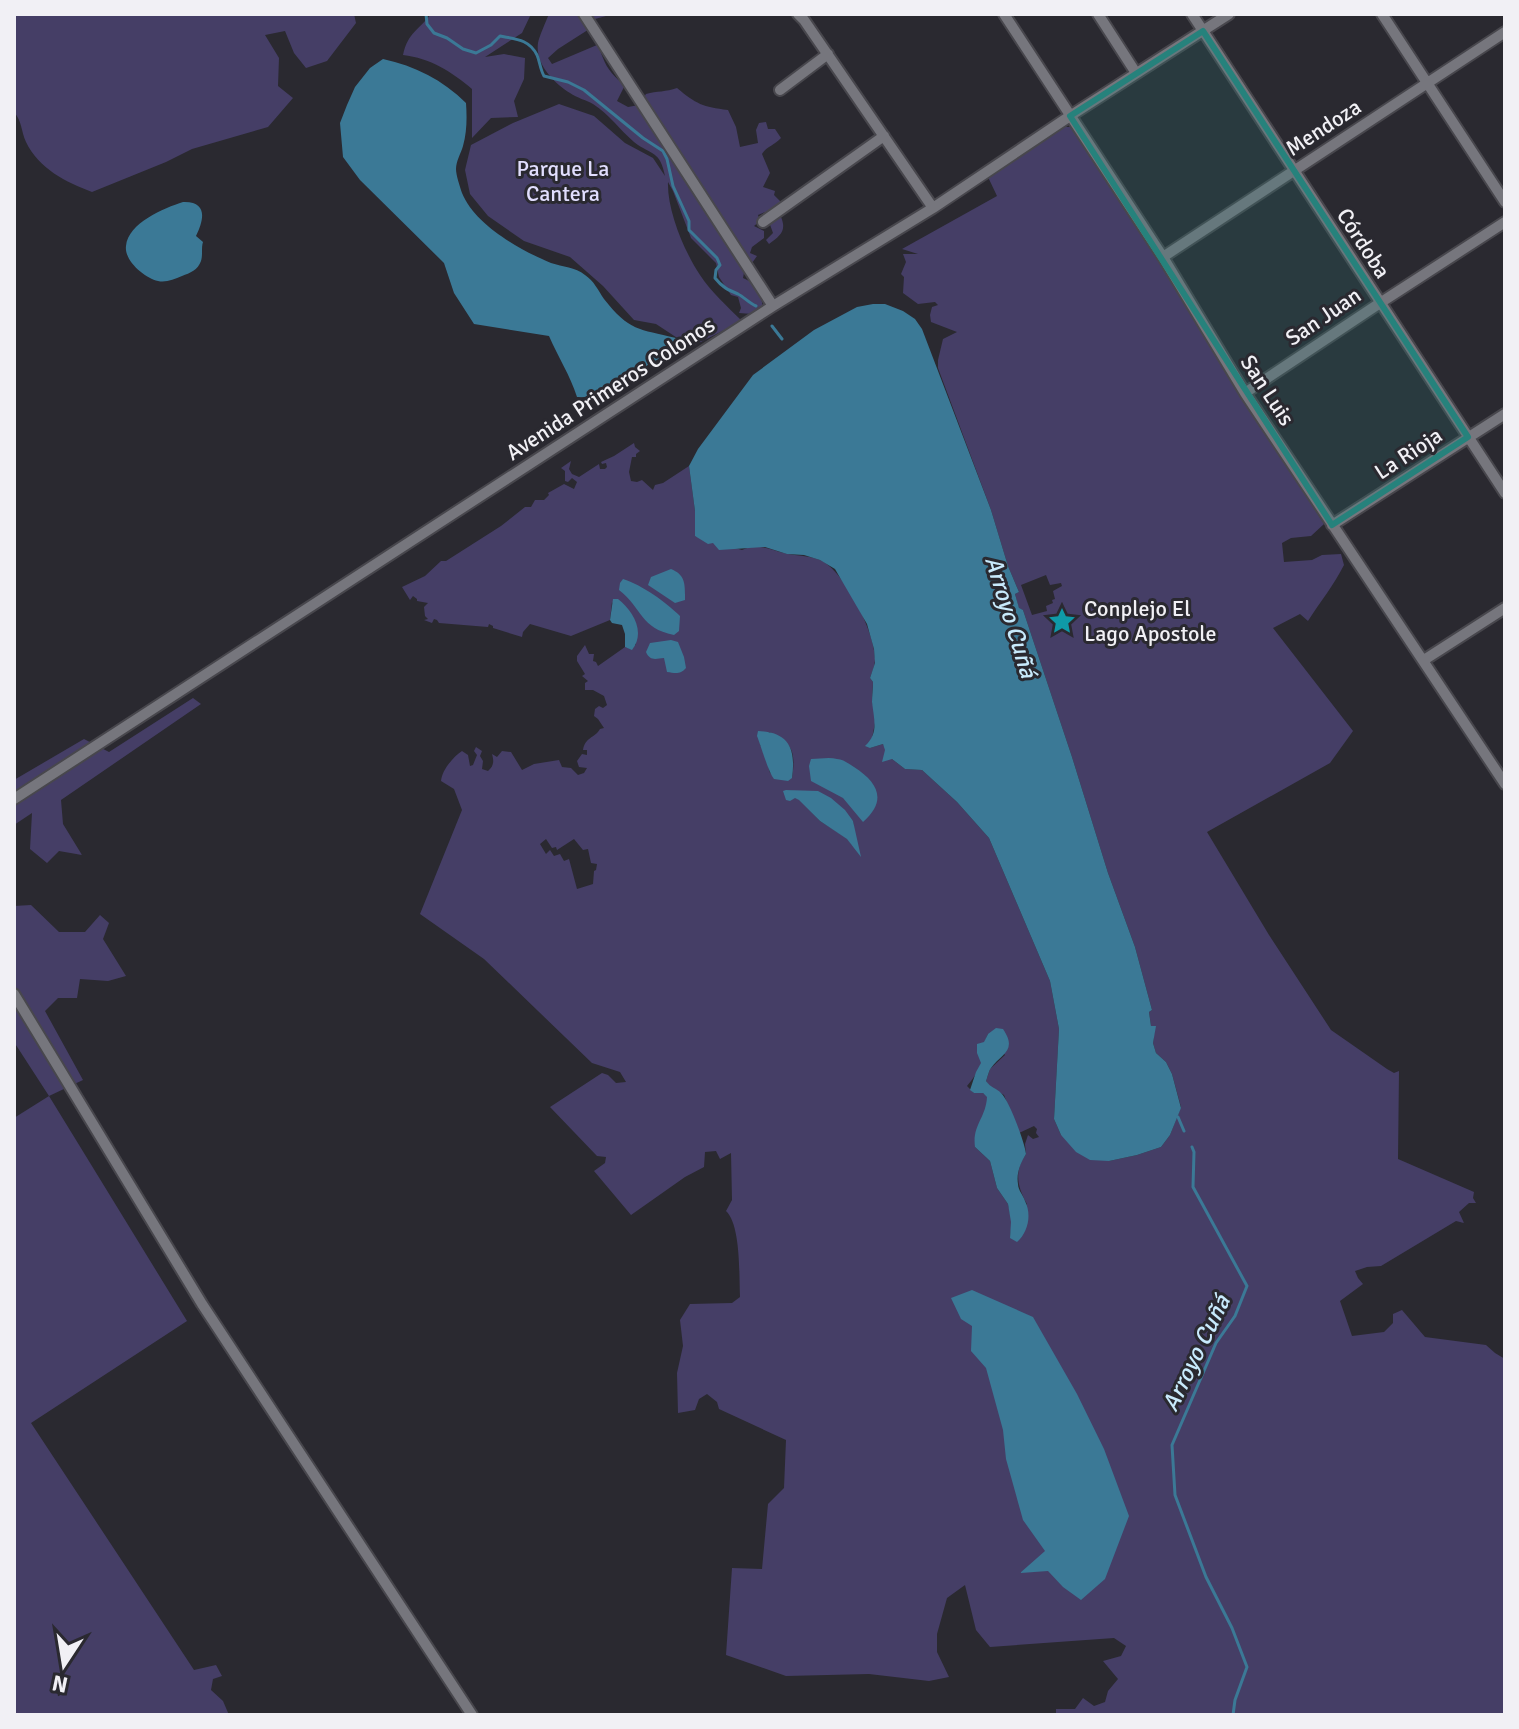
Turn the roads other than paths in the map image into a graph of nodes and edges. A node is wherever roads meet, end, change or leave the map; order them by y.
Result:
1 (584, 14) edge
2 (798, 14) edge
3 (1004, 14) edge
4 (1098, 14) edge
5 (1192, 14) edge
6 (1229, 14) edge
7 (1382, 14) edge
8 (1203, 31) junction
9 (1505, 32) edge
10 (828, 54) junction
11 (1136, 73) junction
12 (1428, 82) junction
13 (780, 90) dead end
14 (1070, 116) junction
15 (884, 136) junction
16 (1293, 171) junction
17 (1505, 202) edge
18 (933, 208) junction
19 (763, 222) dead end
20 (1505, 222) edge
21 (1163, 257) junction
22 (1380, 303) junction
23 (773, 306) junction
24 (1245, 393) junction
25 (1505, 414) edge
26 (1468, 437) junction
27 (1505, 493) edge
28 (1332, 525) junction
29 (1505, 608) edge
30 (1424, 660) junction
31 (1505, 784) edge
32 (14, 799) edge
33 (14, 994) edge
34 (472, 1715) edge

1 - 23 street
2 - 10 street
3 - 14 street, San Luis
4 - 11 street
5 - 8 street, Córdoba
6 - 8 street, Avenida Primeros Colonos
7 - 12 street
8 - 11 street, Avenida Primeros Colonos
8 - 16 street, Córdoba
9 - 12 street, Mendoza
10 - 13 street
10 - 15 street
11 - 14 street, Avenida Primeros Colonos
12 - 16 street, Mendoza
12 - 17 street
14 - 18 street, Avenida Primeros Colonos
14 - 21 street, San Luis
15 - 18 street
15 - 19 street
16 - 21 street, Mendoza
16 - 22 street, Córdoba
18 - 23 street, Avenida Primeros Colonos
20 - 22 street, San Juan
21 - 24 street, San Luis
22 - 24 street, San Juan
22 - 26 street, Córdoba
23 - 32 street, Avenida Primeros Colonos
24 - 28 street, San Luis
25 - 26 street, La Rioja
26 - 27 street, Córdoba
26 - 28 street, La Rioja
28 - 30 street, San Luis
29 - 30 street
30 - 31 street, San Luis
33 - 34 street

